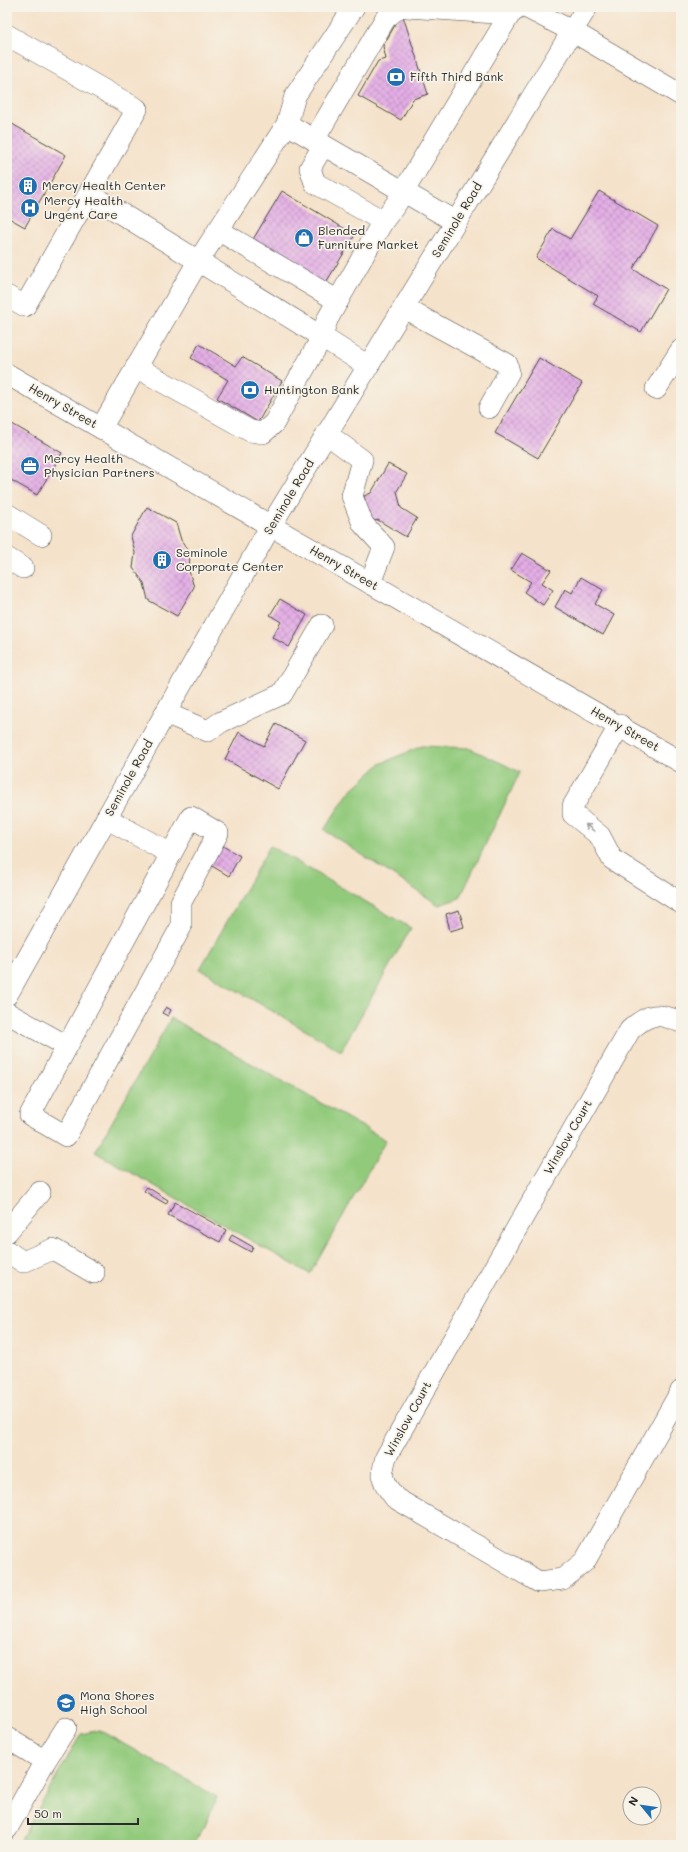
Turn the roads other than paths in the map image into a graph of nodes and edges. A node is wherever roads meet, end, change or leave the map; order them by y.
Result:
1 (354, 7) edge
2 (398, 7) edge
3 (407, 7) edge
4 (587, 7) edge
5 (518, 9) edge
6 (572, 31) junction
7 (7, 35) edge
8 (333, 38) junction
9 (362, 56) junction
10 (681, 95) edge
11 (287, 124) junction
12 (318, 143) junction
13 (402, 190) junction
14 (89, 194) junction
15 (383, 221) junction
16 (456, 222) junction
17 (218, 230) junction
18 (199, 260) junction
19 (7, 296) edge
20 (338, 300) junction
21 (404, 308) junction
22 (322, 337) junction
23 (681, 350) edge
24 (368, 366) junction
25 (136, 367) junction
26 (7, 374) edge
27 (656, 389) dead end
28 (489, 408) dead end
29 (101, 428) junction
30 (327, 434) junction
31 (7, 514) edge
32 (270, 527) junction
33 (41, 535) dead end
34 (370, 583) junction
35 (322, 625) dead end
36 (165, 713) junction
37 (620, 725) junction
38 (681, 762) edge
39 (106, 818) junction
40 (171, 854) junction
41 (681, 903) edge
42 (7, 996) edge
43 (7, 1013) edge
44 (681, 1022) edge
45 (67, 1046) junction
46 (40, 1192) dead end
47 (7, 1232) edge
48 (7, 1251) edge
49 (94, 1274) dead end
50 (681, 1391) edge
51 (66, 1728) dead end
52 (7, 1738) edge
53 (45, 1761) junction
54 (7, 1829) edge

1 - 8 street
2 - 9 street
3 - 5 street
4 - 6 street, Seminole Road
5 - 6 street
5 - 13 street
6 - 10 street
6 - 16 street, Seminole Road
7 - 14 street
8 - 9 street
8 - 11 street
9 - 12 street
11 - 12 street
11 - 17 street
12 - 13 street
12 - 15 street
13 - 15 street
13 - 16 street
14 - 18 street
14 - 19 street
15 - 20 street
16 - 21 street, Seminole Road
17 - 18 street
17 - 20 street
18 - 22 street
18 - 25 street
20 - 22 street
21 - 24 street, Seminole Road
21 - 28 street
22 - 24 street
22 - 25 street
23 - 27 street
24 - 30 street, Seminole Road
25 - 29 street
26 - 29 street, Henry Street
29 - 32 street, Henry Street
30 - 32 street, Seminole Road
30 - 34 street
31 - 33 street
32 - 34 street, Henry Street
32 - 36 street, Seminole Road
34 - 37 street, Henry Street
35 - 36 street
36 - 39 street, Seminole Road
37 - 38 street, Henry Street
41 -> 37 street
39 - 40 street
39 - 42 street, Seminole Road
40 - 45 street
40 - 45 street
43 - 45 street
44 - 50 street, Winslow Court
46 - 47 street
48 - 49 street
51 - 53 street
52 - 53 street
53 - 54 street

